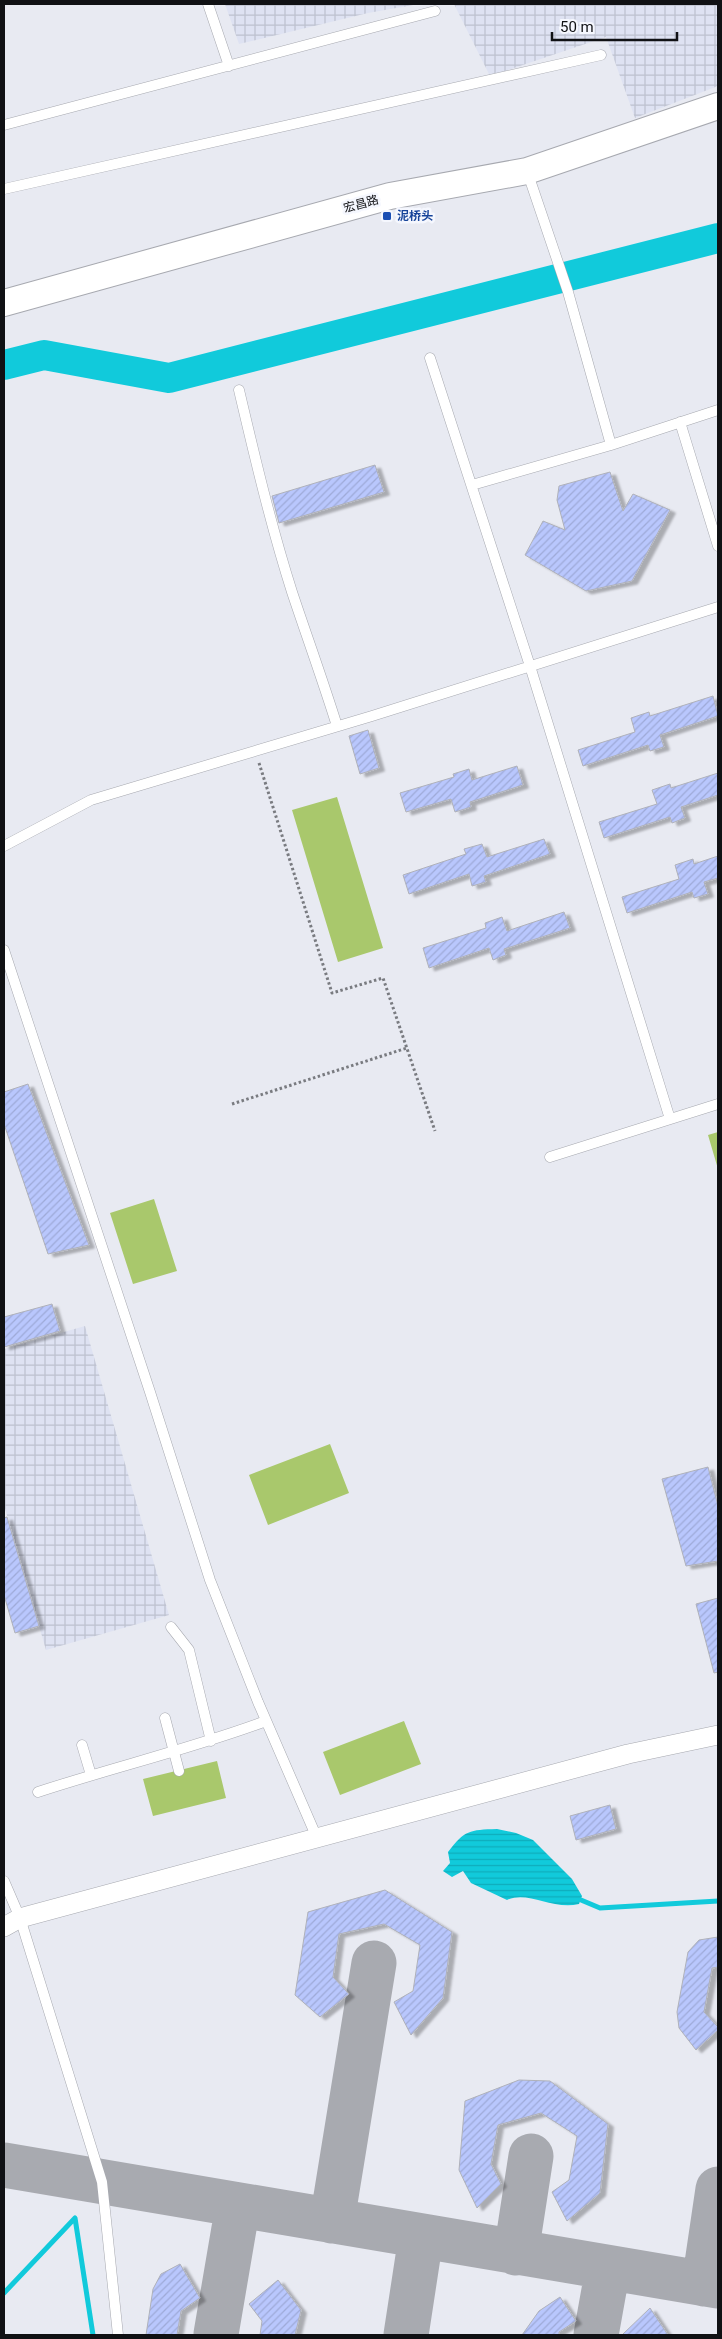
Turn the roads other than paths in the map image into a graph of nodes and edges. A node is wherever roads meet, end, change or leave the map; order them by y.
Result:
1 (208, 4) edge
2 (435, 11) dead end
3 (601, 54) dead end
4 (229, 66) junction
5 (718, 106) edge
6 (4, 125) edge
7 (527, 171) junction
8 (4, 189) edge
9 (4, 303) edge
10 (430, 358) dead end
11 (239, 390) dead end
12 (718, 410) edge
13 (680, 422) junction
14 (611, 445) junction
15 (472, 485) junction
16 (718, 546) edge
17 (718, 607) edge
18 (530, 666) junction
19 (337, 726) junction
20 (4, 846) edge
21 (4, 950) edge
22 (718, 1104) edge
23 (670, 1120) junction
24 (550, 1157) dead end
25 (172, 1627) dead end
26 (165, 1718) dead end
27 (266, 1720) junction
28 (718, 1735) edge
29 (211, 1741) junction
30 (82, 1745) dead end
31 (174, 1752) junction
32 (179, 1770) dead end
33 (90, 1775) junction
34 (38, 1792) dead end
35 (317, 1838) junction
36 (4, 1881) edge
37 (12, 1923) edge
38 (118, 2335) edge

1 - 4 lane
2 - 4 lane
3 - 8 lane
4 - 6 lane
5 - 7 street, 宏昌路
7 - 9 street, 宏昌路
7 - 14 lane
10 - 15 lane
11 - 19 lane
12 - 13 lane
13 - 14 lane
13 - 16 lane
14 - 15 lane
15 - 18 lane
17 - 18 lane
18 - 19 lane
18 - 23 lane
19 - 20 lane
21 - 27 lane
22 - 23 lane
23 - 24 lane
25 - 29 lane
26 - 31 lane
27 - 29 lane
27 - 35 lane
28 - 35 street
29 - 31 lane
30 - 33 lane
31 - 32 lane
31 - 33 lane
33 - 34 lane
35 - 37 street
36 - 37 lane
37 - 38 lane

